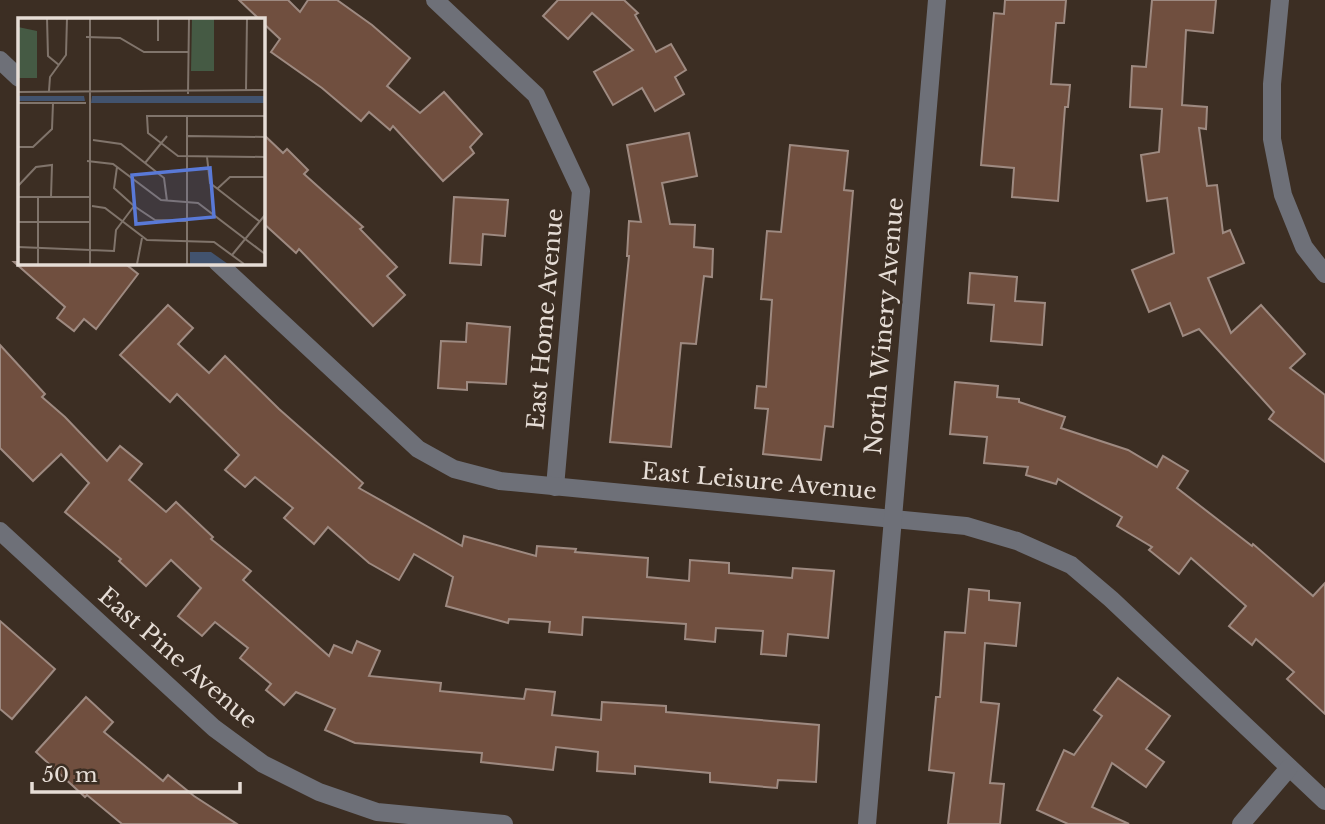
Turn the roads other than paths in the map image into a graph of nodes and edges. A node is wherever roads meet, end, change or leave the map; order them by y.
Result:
1 (435, 0) edge
2 (937, 0) edge
3 (1280, 0) edge
4 (0, 60) edge
5 (18, 77) edge
6 (219, 264) edge
7 (1325, 274) edge
8 (555, 486) junction
9 (892, 518) junction
10 (0, 531) edge
11 (1289, 768) junction
12 (1325, 801) edge
13 (504, 824) edge
14 (867, 824) edge
15 (1241, 824) edge

1 - 8 street, East Home Avenue
2 - 9 street, North Winery Avenue
3 - 7 street
4 - 5 street
6 - 8 street, East Leisure Avenue
8 - 9 street, East Leisure Avenue
9 - 11 street, East Leisure Avenue
9 - 14 street, North Winery Avenue
10 - 13 street, East Pine Avenue
11 - 12 street, East Leisure Avenue
11 - 15 street

